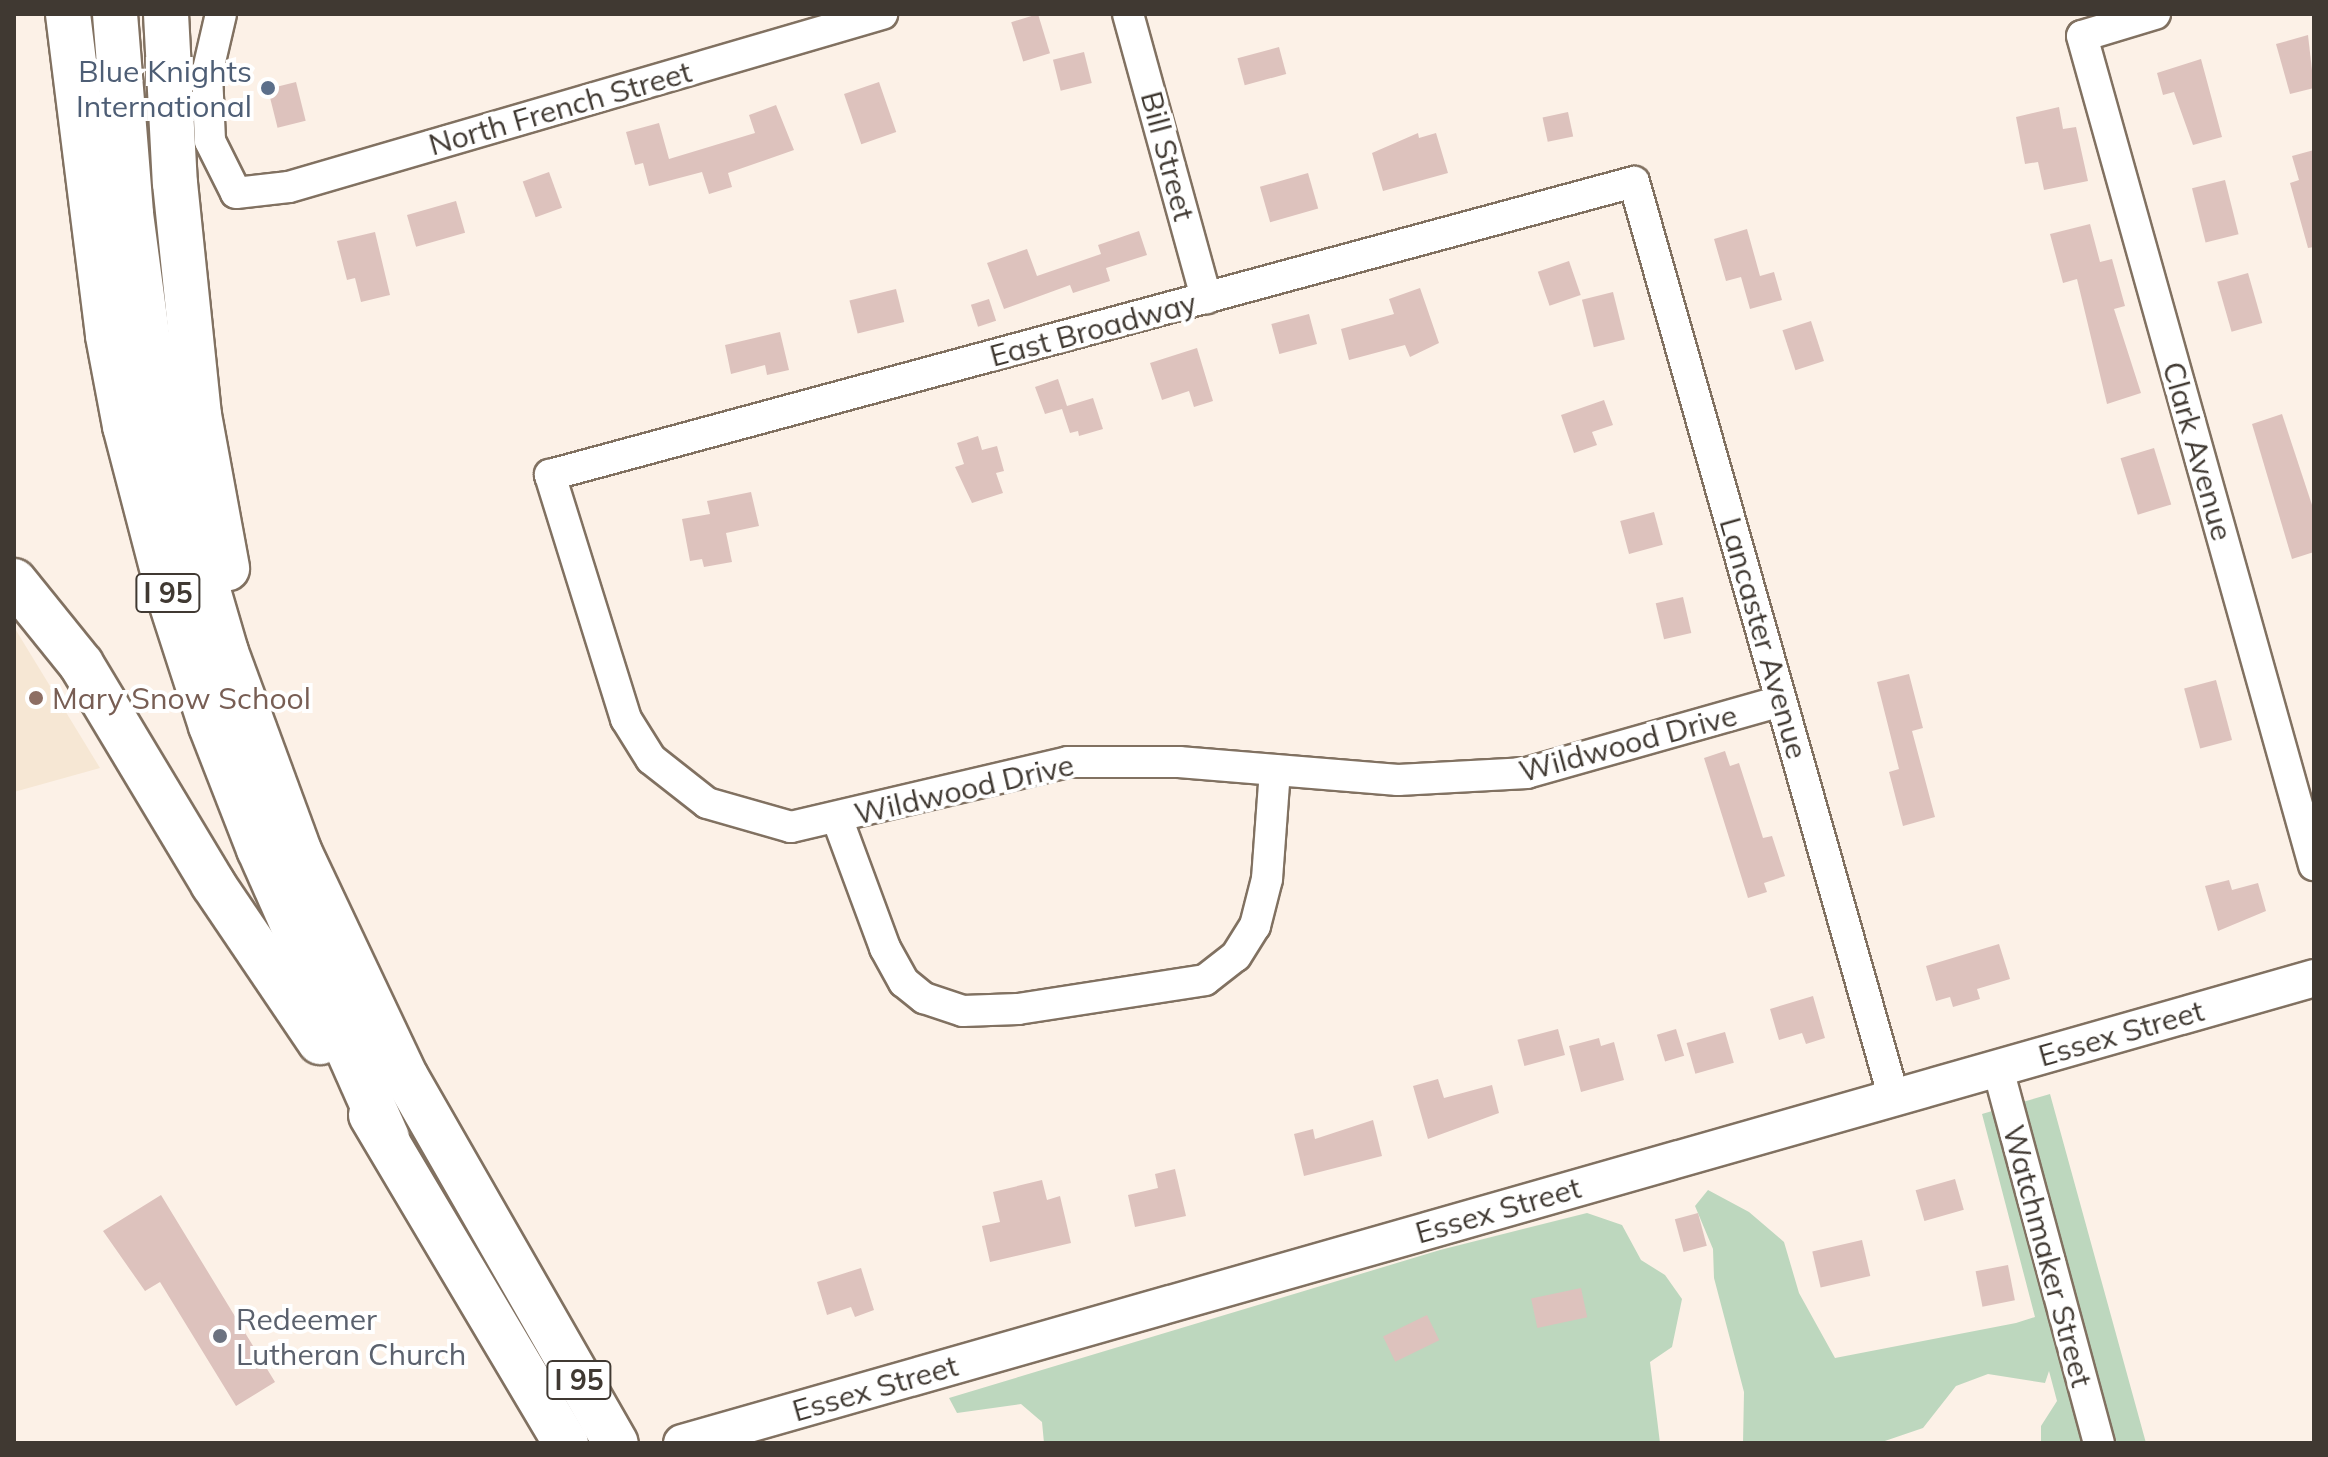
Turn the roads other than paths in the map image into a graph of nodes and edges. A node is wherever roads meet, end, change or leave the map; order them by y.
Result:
1 (68, 14) edge
2 (115, 14) edge
3 (166, 14) edge
4 (221, 14) edge
5 (882, 14) edge
6 (1128, 14) edge
7 (2155, 14) edge
8 (1634, 182) joint
9 (1206, 298) junction
10 (550, 475) joint
11 (14, 581) edge
12 (241, 692) junction
13 (1781, 701) junction
14 (1275, 770) junction
15 (837, 818) junction
16 (2314, 865) edge
17 (2314, 978) edge
18 (1998, 1069) junction
19 (1893, 1095) junction
20 (387, 1138) junction
21 (688, 1442) edge
22 (566, 1443) edge
23 (616, 1443) edge
24 (2099, 1443) edge

1 - 20 highway, I 95
2 - 12 highway, I 95
3 - 12 highway
4 - 5 street, North French Street
6 - 9 street, Bill Street
7 - 16 street, Clark Avenue
8 - 9 street, East Broadway
8 - 13 street, Lancaster Avenue
9 - 10 street, East Broadway
10 - 15 street, Wildwood Drive
11 - 20 highway
12 - 23 highway, I 95
13 - 14 street, Wildwood Drive
13 - 19 street, Lancaster Avenue
14 - 15 street, Wildwood Drive
14 - 15 street
17 - 18 street, Essex Street
18 - 19 street, Essex Street
18 - 24 street, Watchmaker Street
19 - 21 street, Essex Street
20 - 22 highway, I 95

